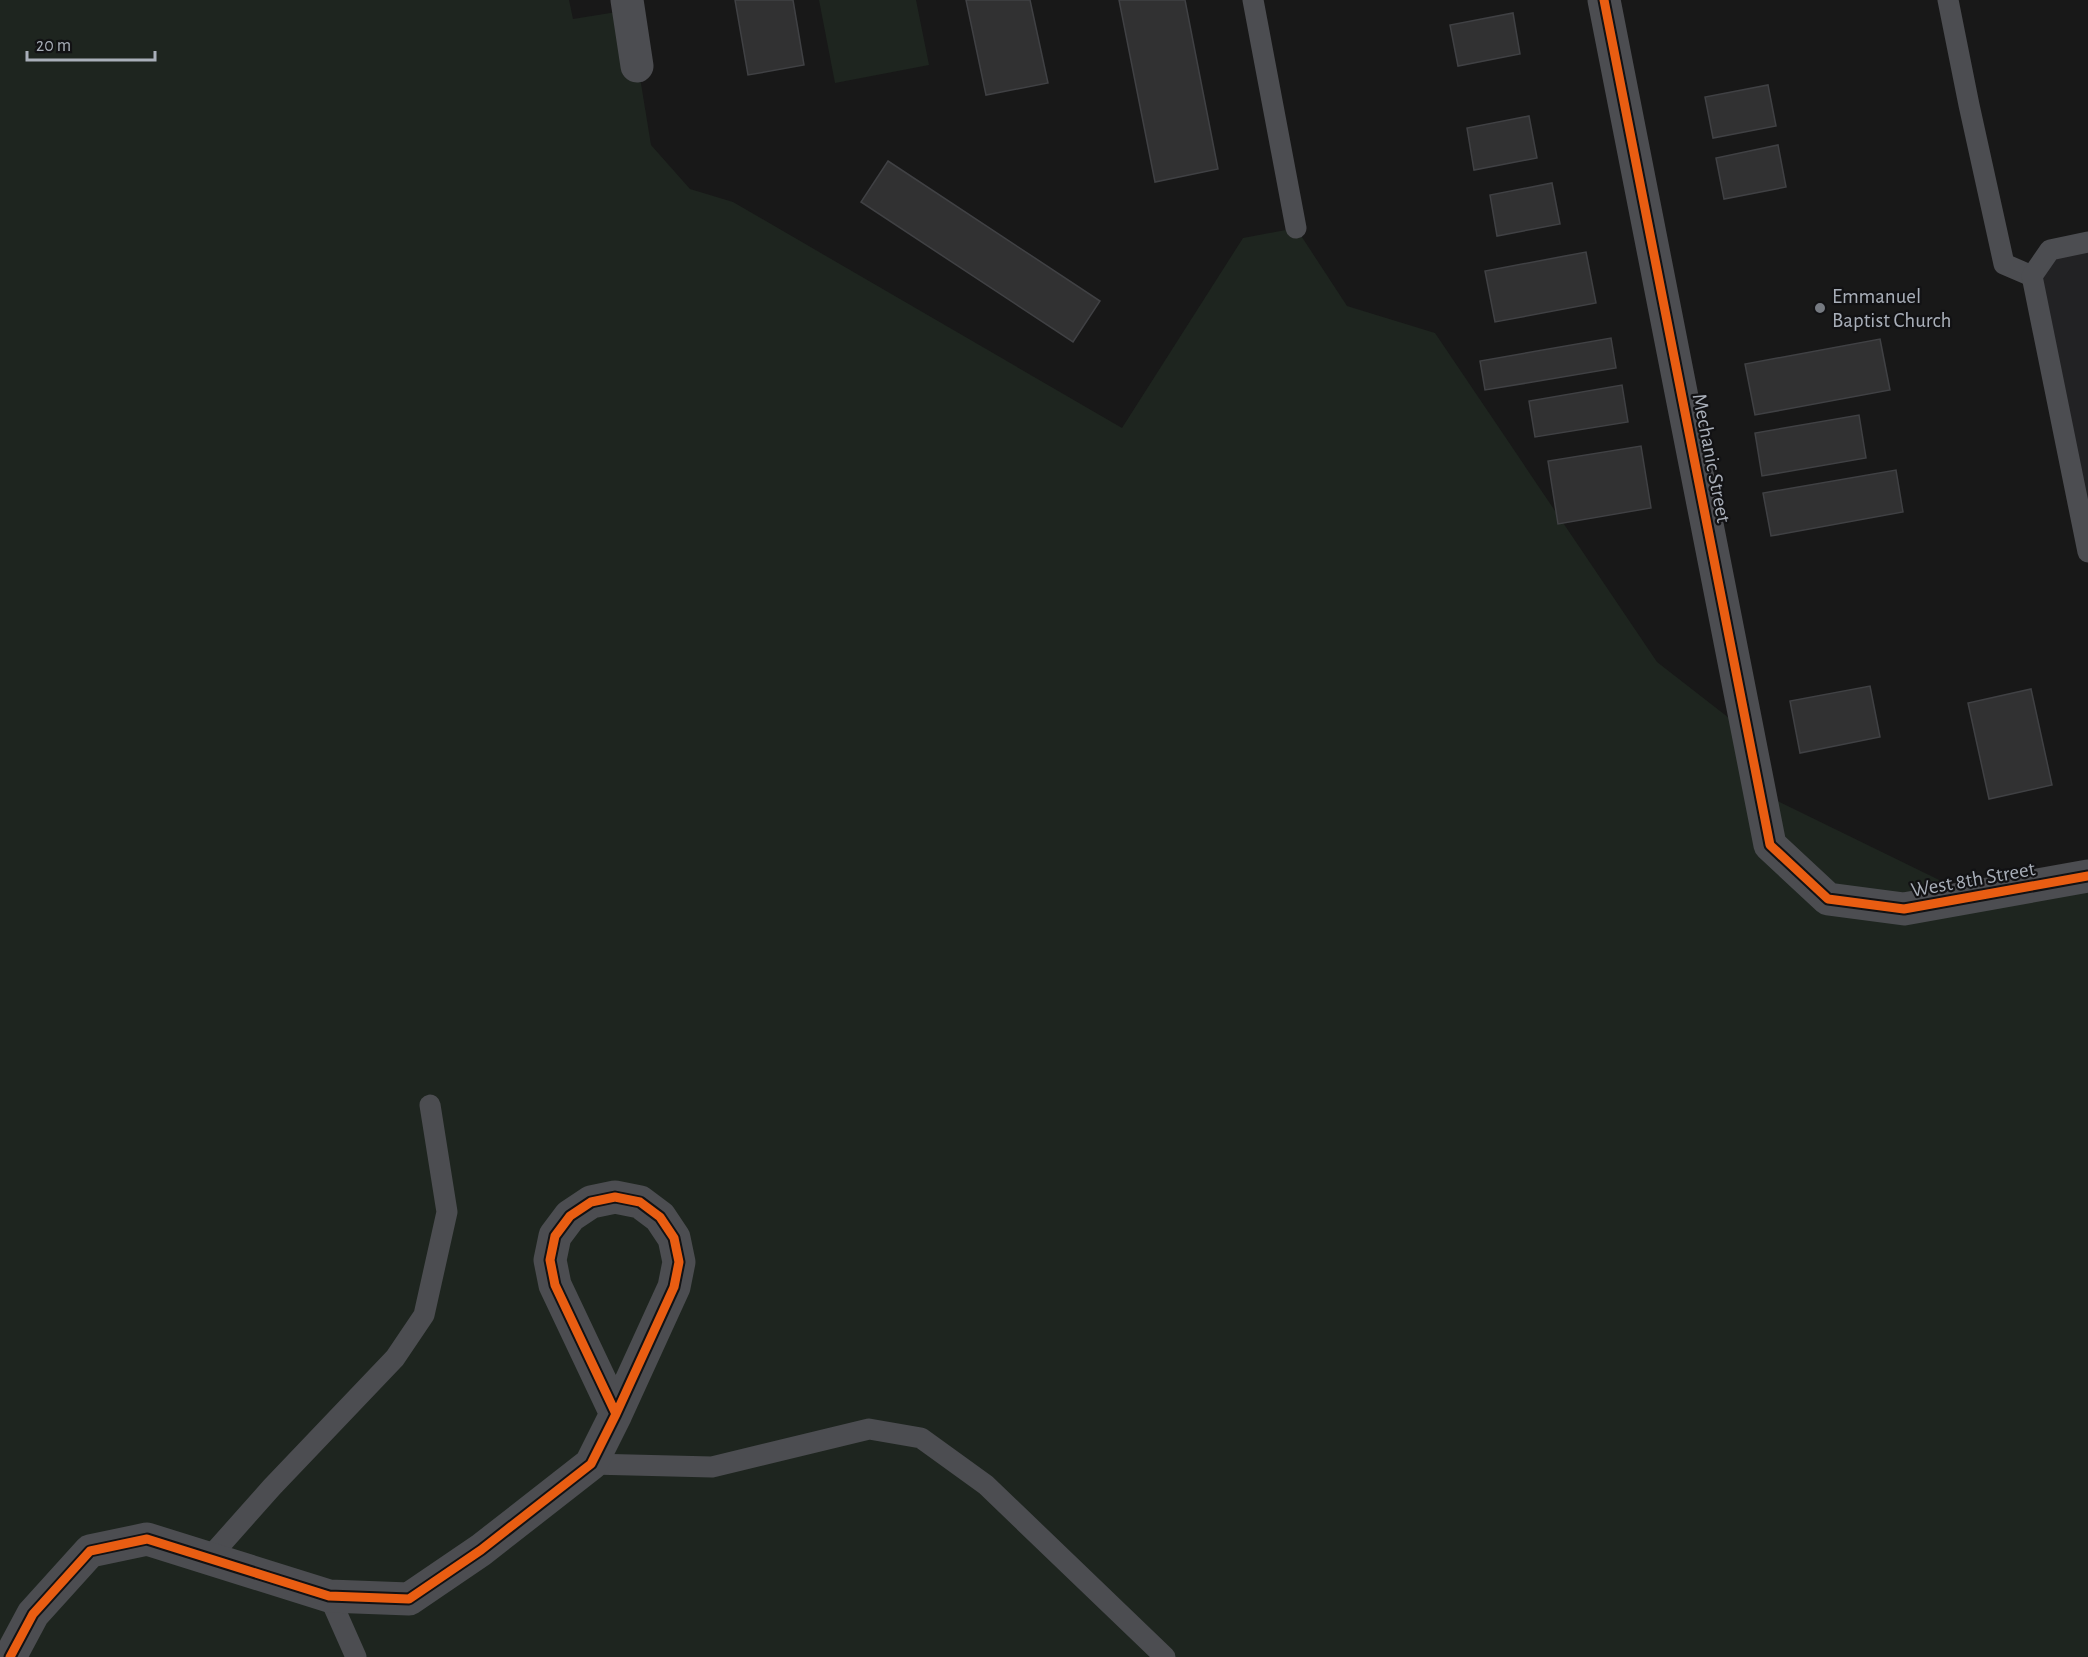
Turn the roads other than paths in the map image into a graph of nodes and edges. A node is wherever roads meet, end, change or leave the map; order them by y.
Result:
1 (627, 0) edge
2 (1253, 0) edge
3 (1604, 0) edge
4 (1948, 0) edge
5 (637, 66) dead end
6 (1296, 228) dead end
7 (2088, 242) edge
8 (2032, 276) junction
9 (2088, 552) edge
10 (2088, 876) edge
11 (1828, 899) joint
12 (429, 1106) dead end
13 (616, 1414) junction
14 (591, 1464) junction
15 (208, 1558) junction
16 (329, 1596) junction
17 (10, 1657) edge
18 (356, 1657) edge
19 (1165, 1657) edge

1 - 5 street
2 - 6 lane
3 - 11 street, Mechanic Street
4 - 8 lane
7 - 8 lane
8 - 9 lane
10 - 11 street, West 8th Street
12 - 15 lane
13 - 13 street
13 - 14 street
14 - 16 street
14 - 19 lane
15 - 16 street
15 - 17 street
16 - 18 lane

